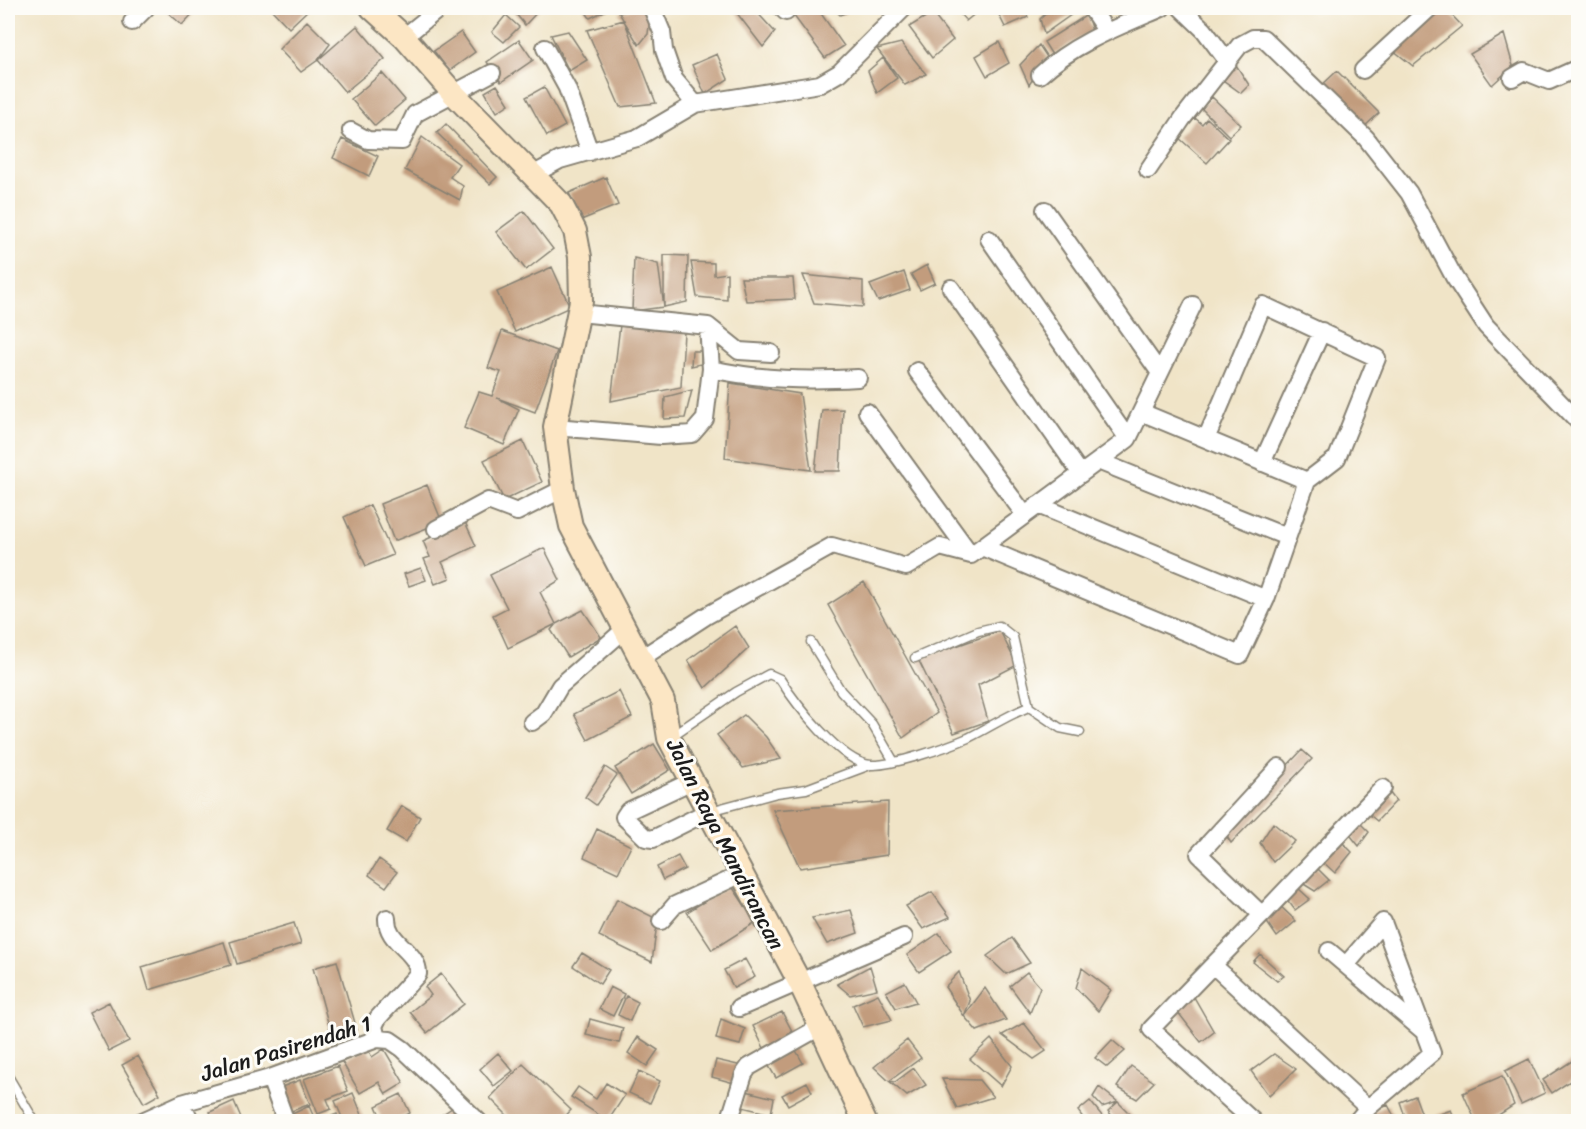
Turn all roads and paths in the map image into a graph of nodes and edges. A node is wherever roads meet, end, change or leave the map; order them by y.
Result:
1 (146, 8) edge
2 (372, 8) edge
3 (440, 8) edge
4 (652, 8) edge
5 (904, 8) edge
6 (1091, 8) edge
7 (1162, 8) edge
8 (1181, 8) edge
9 (1430, 8) edge
10 (132, 22) dead end
11 (1107, 32) junction
12 (404, 37) junction
13 (545, 48) dead end
14 (1228, 62) junction
15 (1578, 68) edge
16 (1363, 70) dead end
17 (492, 73) dead end
18 (1040, 75) dead end
19 (1512, 78) dead end
20 (453, 93) junction
21 (695, 104) junction
22 (351, 131) dead end
23 (590, 152) junction
24 (1148, 170) dead end
25 (534, 174) junction
26 (1045, 210) dead end
27 (989, 239) dead end
28 (951, 288) dead end
29 (1194, 305) dead end
30 (579, 313) junction
31 (708, 326) junction
32 (1322, 331) junction
33 (771, 352) dead end
34 (711, 369) junction
35 (917, 371) dead end
36 (1160, 373) junction
37 (858, 378) dead end
38 (867, 412) dead end
39 (1141, 412) junction
40 (1578, 421) edge
41 (555, 427) junction
42 (1128, 439) junction
43 (1206, 439) junction
44 (1098, 461) junction
45 (1262, 463) junction
46 (1081, 474) junction
47 (1307, 481) junction
48 (563, 489) junction
49 (1038, 505) junction
50 (1025, 515) junction
51 (436, 529) dead end
52 (1287, 537) junction
53 (977, 551) junction
54 (1266, 599) junction
55 (624, 630) junction
56 (811, 642) dead end
57 (643, 657) junction
58 (915, 658) dead end
59 (1029, 707) junction
60 (532, 722) dead end
61 (1080, 732) dead end
62 (669, 738) junction
63 (893, 760) junction
64 (870, 765) junction
65 (1279, 767) dead end
66 (690, 782) junction
67 (1383, 788) dead end
68 (707, 812) junction
69 (740, 875) junction
70 (1262, 915) junction
71 (387, 918) dead end
72 (661, 921) dead end
73 (904, 938) dead end
74 (1329, 951) dead end
75 (1213, 965) junction
76 (1346, 965) junction
77 (800, 983) junction
78 (739, 1008) dead end
79 (820, 1027) junction
80 (1422, 1031) junction
81 (377, 1039) junction
82 (8, 1076) edge
83 (270, 1078) junction
84 (182, 1103) junction
85 (1368, 1108) junction
86 (35, 1122) edge
87 (140, 1122) edge
88 (191, 1122) edge
89 (286, 1122) edge
90 (479, 1122) edge
91 (729, 1122) edge
92 (865, 1122) edge
93 (1254, 1122) edge
94 (1356, 1122) edge

1 - 10 street
2 - 12 street, Jalan Raya Mandirancan
3 - 12 street
4 - 21 street
5 - 21 street
6 - 11 street
7 - 11 street
8 - 14 street
9 - 16 street
11 - 18 street
12 - 20 street, Jalan Raya Mandirancan
13 - 23 street
14 - 24 street
14 - 40 street
15 - 19 street
17 - 20 street
20 - 22 street
20 - 25 street, Jalan Raya Mandirancan
21 - 23 street
23 - 25 street
25 - 30 street, Jalan Raya Mandirancan
26 - 36 street
27 - 42 street
28 - 46 street
29 - 36 street
30 - 31 street
30 - 41 street, Jalan Raya Mandirancan
31 - 33 street
31 - 34 street
32 - 43 street
32 - 45 street
32 - 47 street
34 - 37 street
34 - 41 street
35 - 50 street
36 - 39 street
38 - 53 street
39 - 42 street
39 - 43 street
41 - 48 street, Jalan Raya Mandirancan
42 - 44 street
43 - 45 street
44 - 46 street
44 - 52 street
45 - 47 street
46 - 49 street
47 - 52 street
48 - 51 street
48 - 55 street, Jalan Raya Mandirancan
49 - 50 street
49 - 54 street
50 - 53 street
52 - 54 street
53 - 54 street
53 - 57 street
55 - 57 street, Jalan Raya Mandirancan
55 - 60 street
56 - 63 lane
57 - 62 street, Jalan Raya Mandirancan
58 - 59 lane
59 - 61 lane
59 - 63 lane
62 - 64 lane
62 - 66 street, Jalan Raya Mandirancan
63 - 64 lane
64 - 68 lane
65 - 70 street
66 - 68 street, Jalan Raya Mandirancan
66 - 68 street
67 - 70 street
68 - 69 street, Jalan Raya Mandirancan
69 - 72 street
69 - 77 street, Jalan Raya Mandirancan
70 - 75 street
71 - 81 street
73 - 77 street
74 - 76 street
75 - 85 street
75 - 93 street
76 - 80 street
76 - 80 street
77 - 78 street
77 - 79 street, Jalan Raya Mandirancan
79 - 91 street
79 - 92 street, Jalan Raya Mandirancan
80 - 85 street
81 - 83 street, Jalan Pasirendah 1
81 - 90 street, Jalan Pasirendah 1
82 - 86 lane
83 - 84 street, Jalan Pasirendah 1
83 - 89 street
84 - 87 street, Jalan Pasirendah 1
84 - 88 street
85 - 94 street

